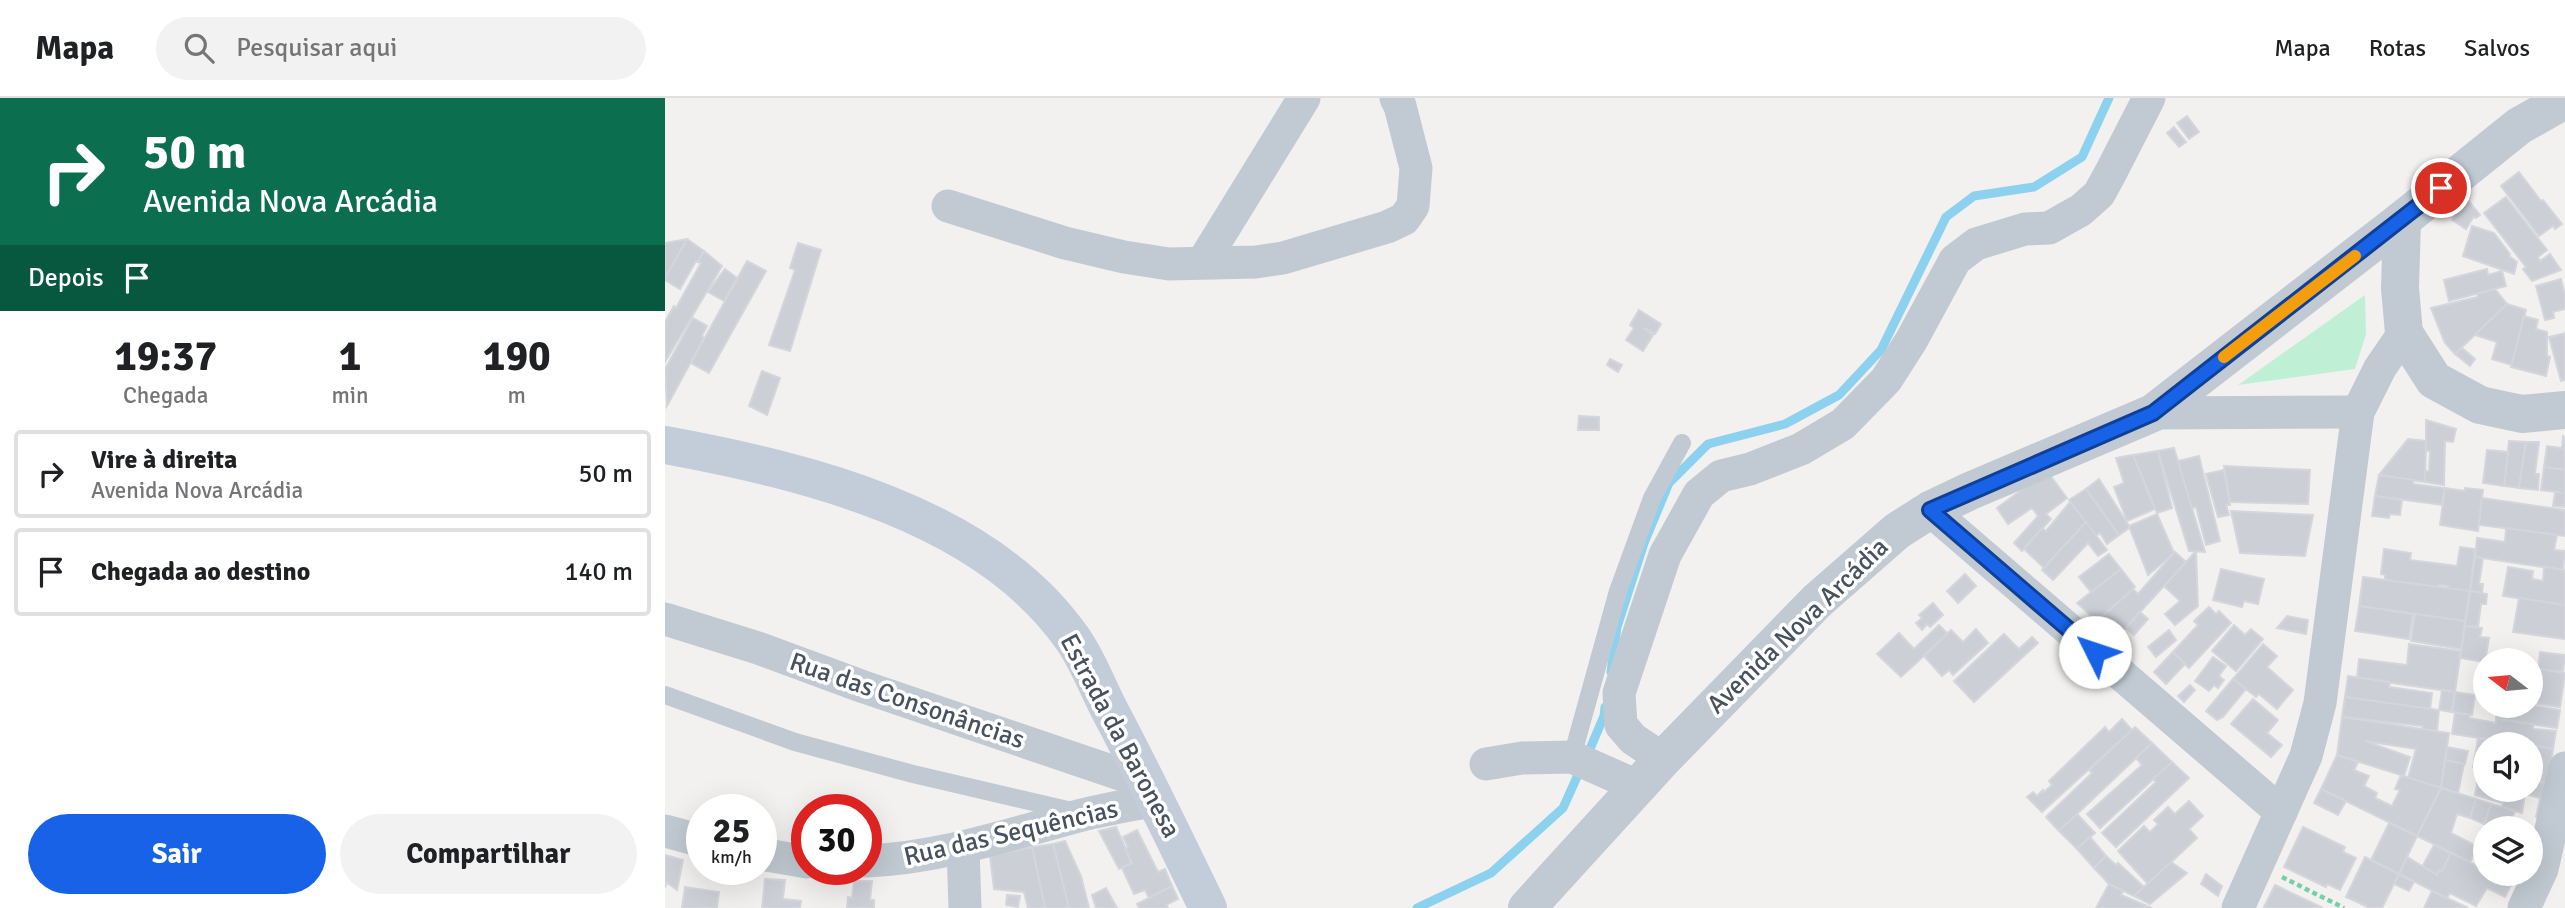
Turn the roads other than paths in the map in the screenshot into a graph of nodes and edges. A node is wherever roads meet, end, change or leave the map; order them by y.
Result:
1 (1304, 98) edge
2 (1396, 98) edge
3 (2149, 98) edge
4 (2565, 100) edge
5 (948, 206) dead end
6 (2402, 220) junction
7 (1203, 262) junction
8 (2404, 333) junction
9 (2565, 410) edge
10 (2358, 412) junction
11 (2153, 413) junction
12 (1682, 443) dead end
13 (665, 445) edge
14 (1930, 510) junction
15 (665, 620) edge
16 (665, 695) edge
17 (1663, 759) junction
18 (1486, 764) dead end
19 (1598, 768) junction
20 (2565, 768) edge
21 (1152, 792) junction
22 (2281, 812) junction
23 (1085, 815) junction
24 (665, 831) edge
25 (686, 837) edge
26 (963, 848) junction
27 (882, 861) edge
28 (965, 908) edge
29 (1208, 908) edge
30 (1527, 908) edge
31 (2238, 908) edge
32 (2524, 908) edge

1 - 7 street
2 - 7 street
3 - 17 street
4 - 6 street, Avenida Nova Arcádia
5 - 7 street
6 - 8 street
6 - 11 street, Avenida Nova Arcádia
8 - 9 street
8 - 10 street
10 - 11 street
10 - 22 street
11 - 14 street, Avenida Nova Arcádia
12 - 19 lane
13 - 21 main road, Estrada da Baronesa
14 - 17 street, Avenida Nova Arcádia
14 - 22 street
15 - 21 street, Rua das Consonâncias
16 - 23 lane
17 - 19 street, Avenida Nova Arcádia
18 - 19 street
19 - 30 street, Avenida Nova Arcádia
20 - 32 street
21 - 23 street, Rua das Sequências
21 - 29 main road, Estrada da Baronesa
22 - 31 street
23 - 26 street, Rua das Sequências
24 - 25 street
26 - 27 street, Rua das Sequências
26 - 28 street

